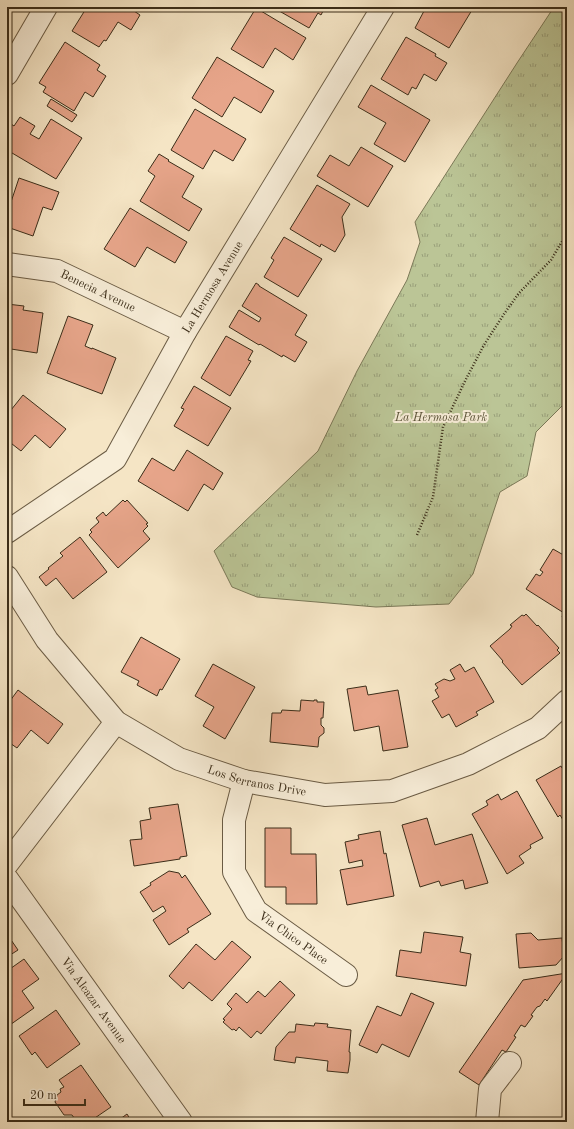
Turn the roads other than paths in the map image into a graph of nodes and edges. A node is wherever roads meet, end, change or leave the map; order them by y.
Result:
1 (46, 7) edge
2 (383, 7) edge
3 (7, 74) edge
4 (7, 264) edge
5 (186, 332) junction
6 (7, 532) edge
7 (7, 577) edge
8 (567, 701) edge
9 (116, 722) junction
10 (244, 781) junction
11 (7, 864) edge
12 (7, 879) edge
13 (346, 975) dead end
14 (510, 1063) dead end
15 (180, 1122) edge
16 (487, 1122) edge

1 - 3 street
2 - 5 street, La Hermosa Avenue
4 - 5 street, Benecia Avenue
5 - 6 street, La Hermosa Avenue
7 - 9 street, Los Serranos Drive
8 - 10 street, Los Serranos Drive
9 - 10 street, Los Serranos Drive
9 - 11 street
10 - 13 street, Via Chico Place
12 - 15 street, Via Alcazar Avenue
14 - 16 street

